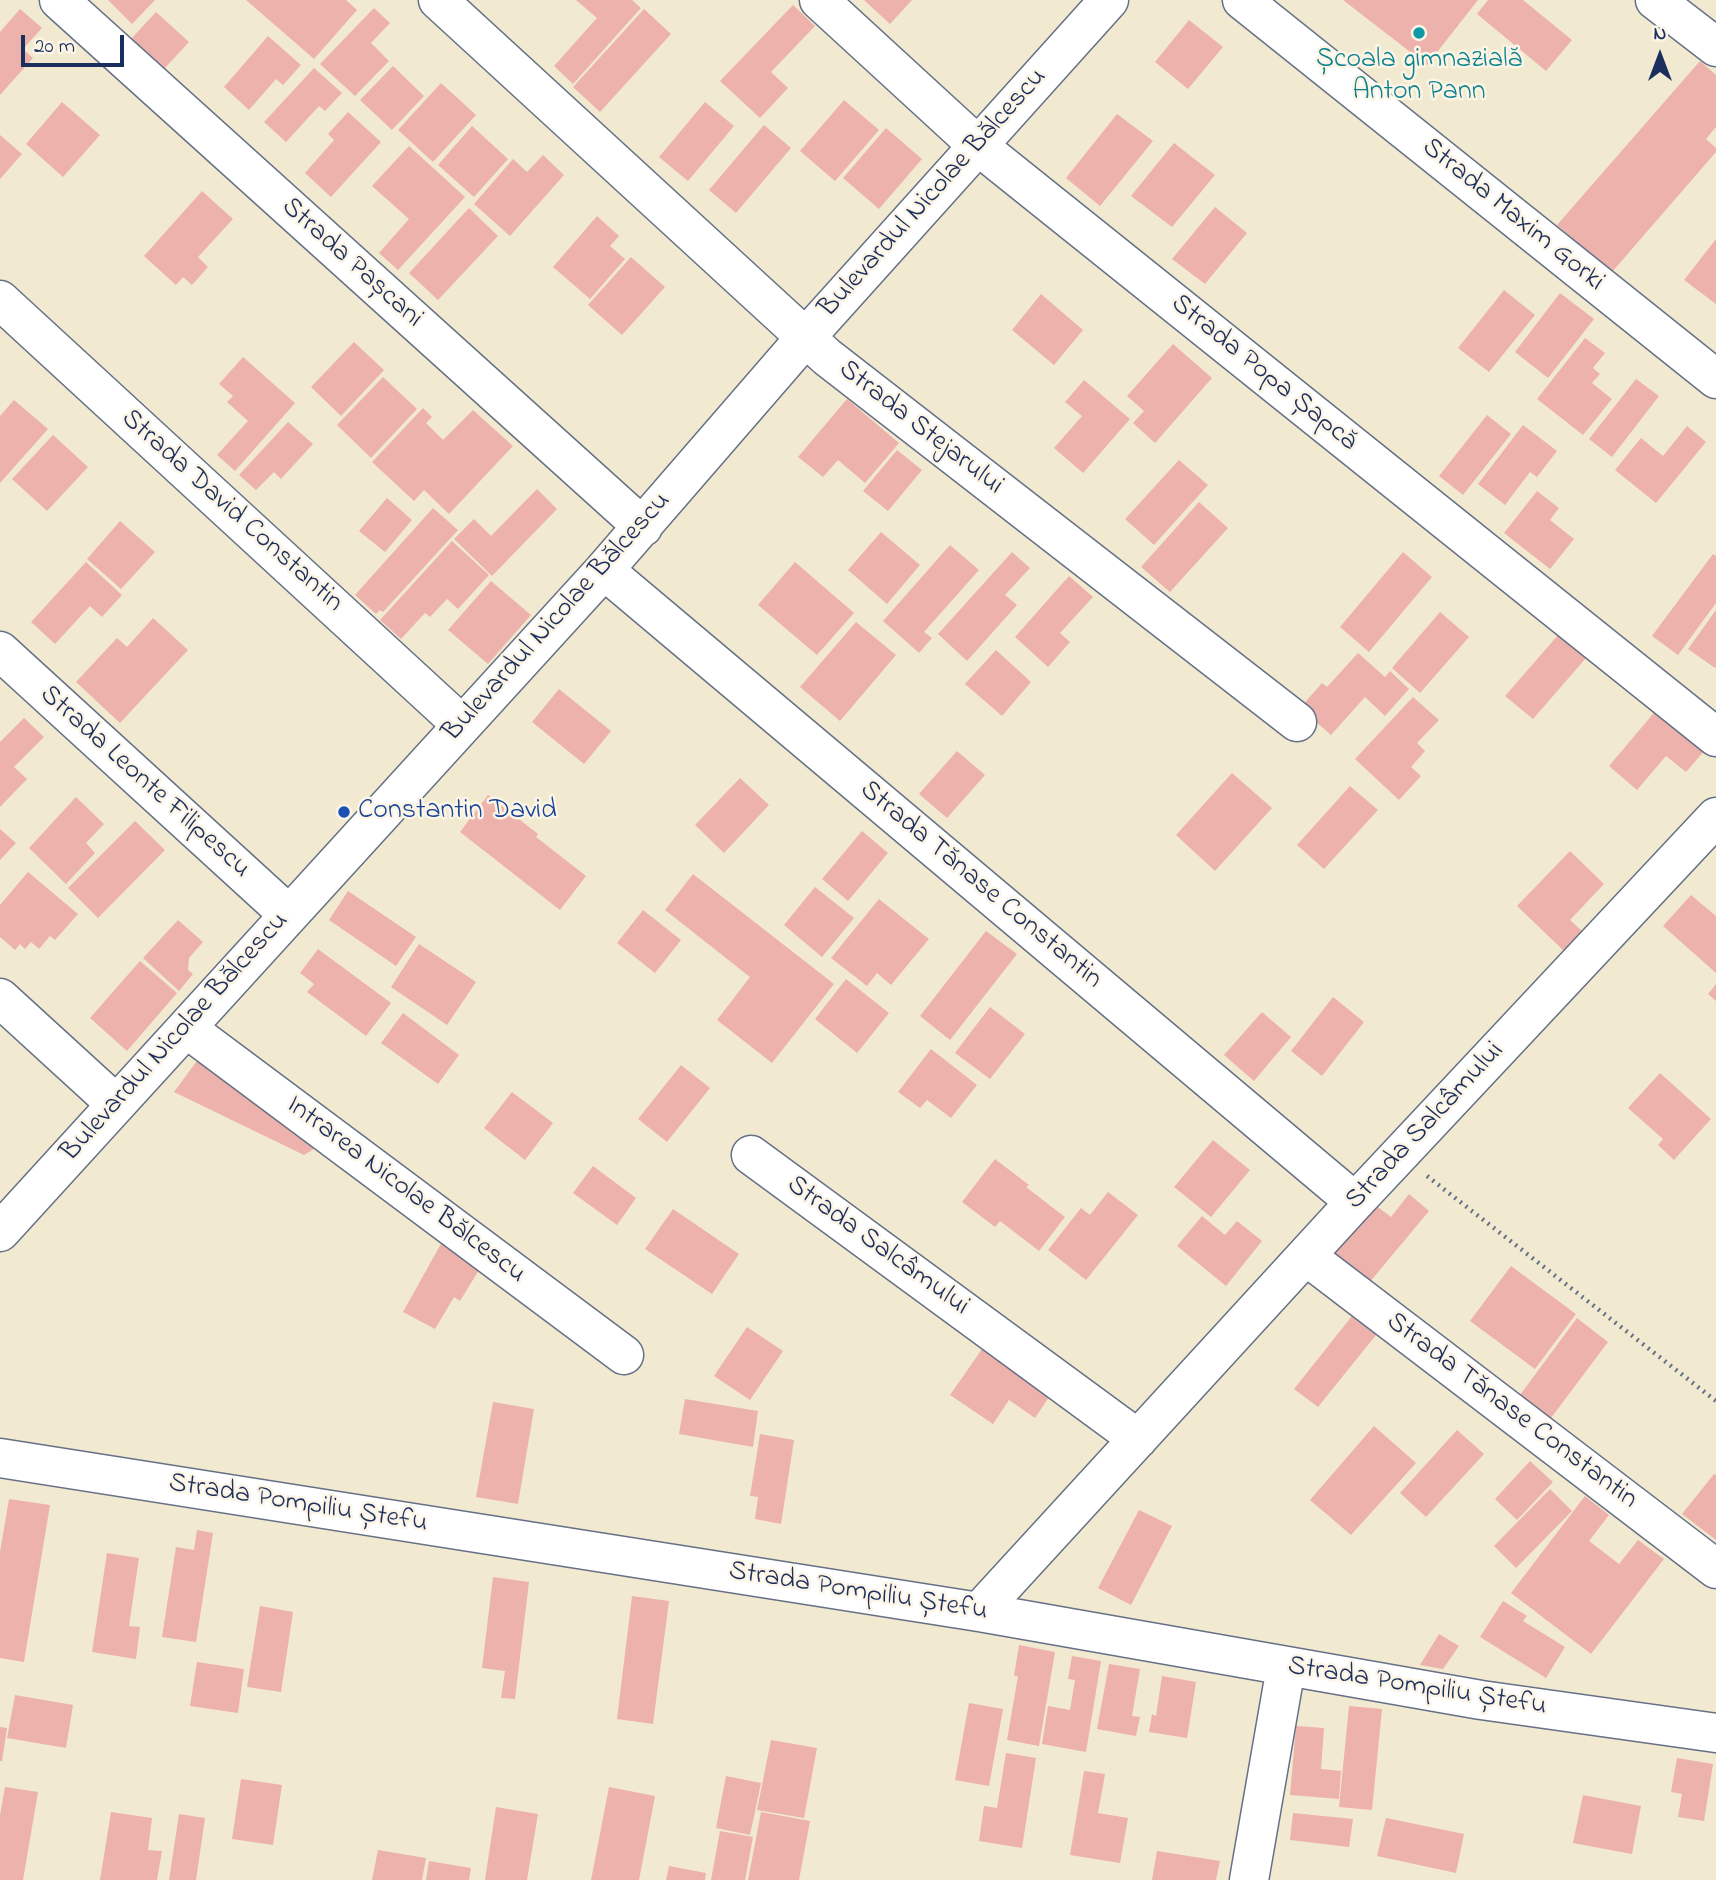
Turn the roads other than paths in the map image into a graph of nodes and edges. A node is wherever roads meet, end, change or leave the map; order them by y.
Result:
1 (59, 0) edge
2 (438, 0) edge
3 (819, 0) edge
4 (1110, 0) edge
5 (1242, 0) edge
6 (1655, 0) edge
7 (1716, 47) edge
8 (976, 145) junction
9 (0, 300) edge
10 (805, 338) junction
11 (1716, 379) edge
12 (643, 527) junction
13 (604, 570) junction
14 (0, 651) edge
15 (1297, 722) dead end
16 (461, 724) junction
17 (1716, 737) edge
18 (1708, 841) edge
19 (288, 914) junction
20 (0, 998) edge
21 (186, 1028) junction
22 (116, 1104) junction
23 (751, 1154) dead end
24 (1355, 1202) junction
25 (0, 1232) edge
26 (1306, 1255) junction
27 (624, 1355) dead end
28 (1138, 1439) junction
29 (0, 1458) edge
30 (1716, 1569) edge
31 (979, 1612) junction
32 (1286, 1667) junction
33 (1716, 1733) edge
34 (1249, 1880) edge

1 - 12 street, Strada Pașcani
2 - 10 street, Strada Stejarului
3 - 8 street, Strada Popa Șapcă
4 - 8 street, Bulevardul Nicolae Bălcescu
5 - 11 street, Strada Maxim Gorki
6 - 7 street
8 - 10 street, Bulevardul Nicolae Bălcescu
8 - 17 street, Strada Popa Șapcă
9 - 16 street, Strada David Constantin
10 - 12 street, Bulevardul Nicolae Bălcescu
10 - 15 street, Strada Stejarului
12 - 13 street, Bulevardul Nicolae Bălcescu
13 - 16 street, Bulevardul Nicolae Bălcescu
13 - 24 street, Strada Tănase Constantin
14 - 19 street, Strada Leonte Filipescu
16 - 19 street, Bulevardul Nicolae Bălcescu
18 - 24 street, Strada Salcâmului
19 - 21 street, Bulevardul Nicolae Bălcescu
20 - 22 street
21 - 22 street, Bulevardul Nicolae Bălcescu
21 - 27 street, Intrarea Nicolae Bălcescu
22 - 25 street, Bulevardul Nicolae Bălcescu
23 - 28 street, Strada Salcâmului
24 - 26 street, Strada Salcâmului
26 - 28 street, Strada Salcâmului
26 - 30 street, Strada Tănase Constantin
28 - 31 street, Strada Salcâmului
29 - 31 street, Strada Pompiliu Ștefu
31 - 32 street, Strada Pompiliu Ștefu
32 - 33 street, Strada Pompiliu Ștefu
32 - 34 street

